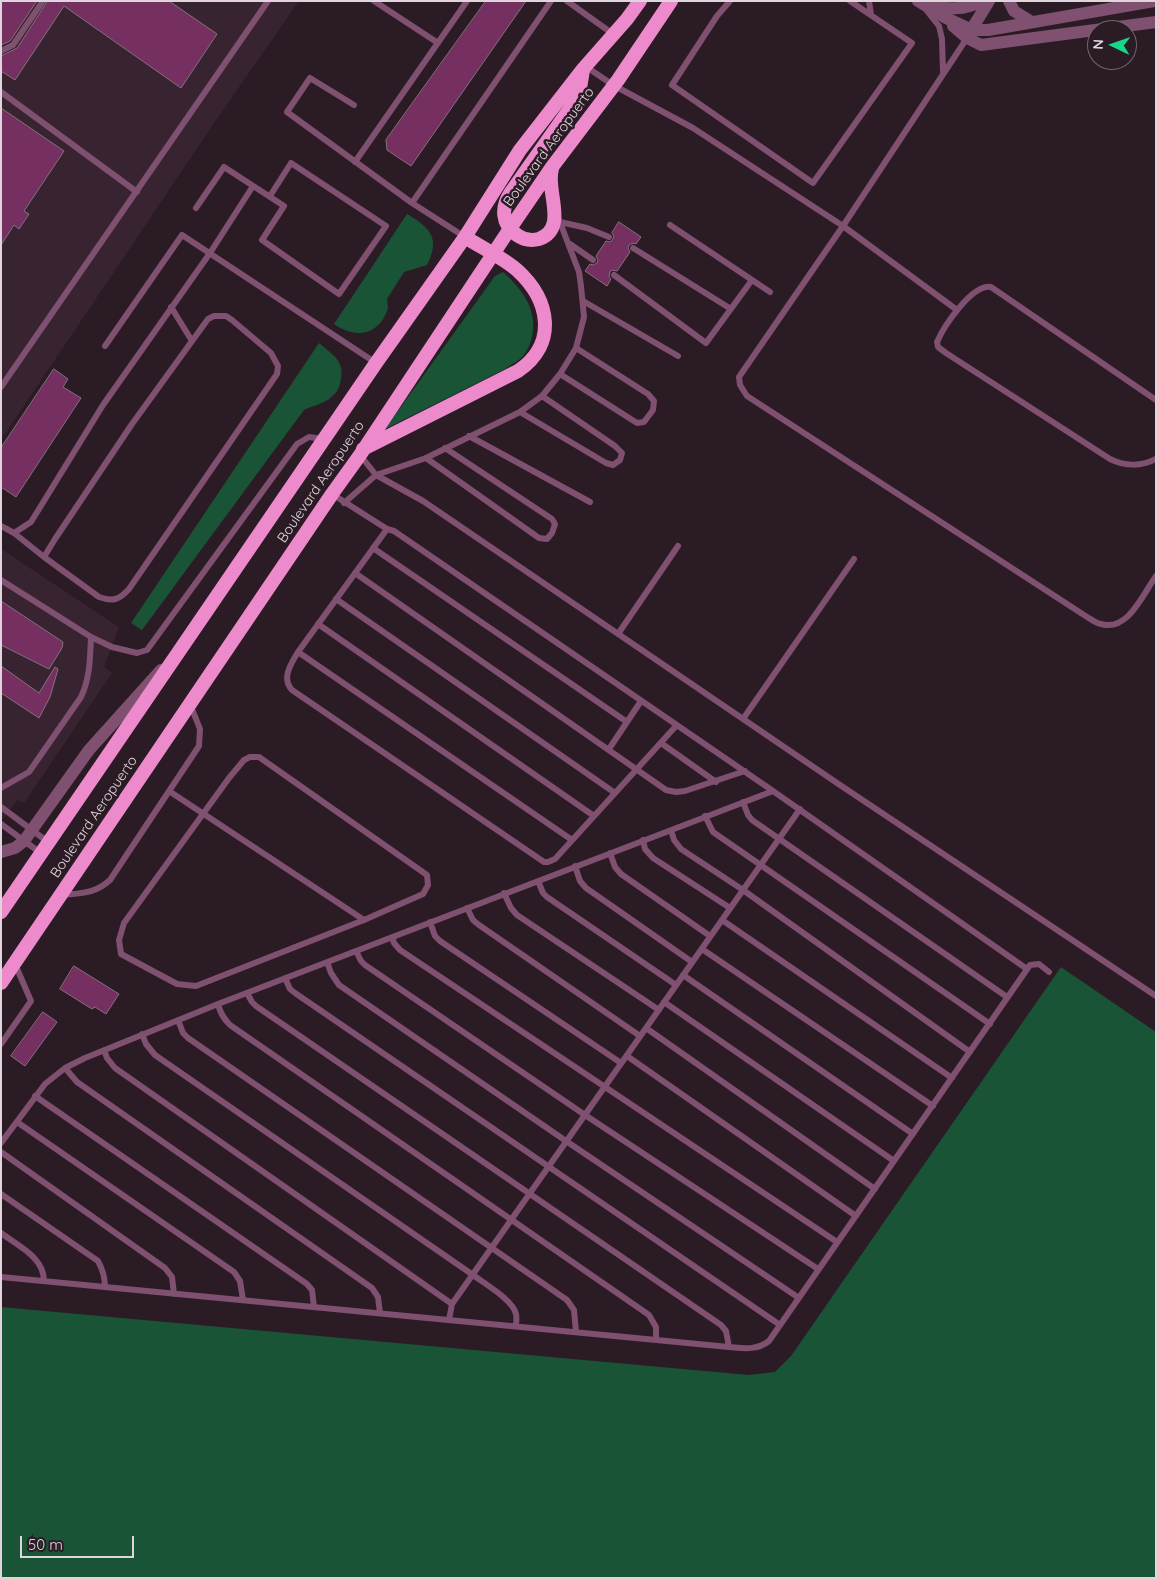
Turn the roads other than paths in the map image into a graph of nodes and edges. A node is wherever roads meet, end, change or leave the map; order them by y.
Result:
1 (43, 1) edge
2 (268, 1) edge
3 (374, 1) edge
4 (467, 1) edge
5 (552, 1) edge
6 (567, 1) edge
7 (630, 1) edge
8 (640, 1) edge
9 (671, 1) edge
10 (730, 1) edge
11 (850, 1) edge
12 (869, 1) edge
13 (980, 1) edge
14 (989, 1) edge
15 (1009, 1) edge
16 (1154, 1) edge
17 (919, 2) edge
18 (871, 15) junction
19 (627, 19) junction
20 (1032, 22) junction
21 (1156, 22) edge
22 (613, 34) junction
23 (969, 34) junction
24 (438, 43) junction
25 (1, 51) edge
26 (584, 68) junction
27 (943, 72) junction
28 (613, 86) junction
29 (1, 92) edge
30 (354, 106) dead end
31 (355, 162) junction
32 (552, 167) junction
33 (253, 186) junction
34 (137, 192) junction
35 (270, 196) junction
36 (412, 203) junction
37 (196, 208) dead end
38 (557, 215) junction
39 (670, 225) dead end
40 (843, 226) junction
41 (509, 230) junction
42 (465, 237) junction
43 (609, 238) dead end
44 (569, 243) junction
45 (632, 248) dead end
46 (210, 253) junction
47 (493, 255) junction
48 (593, 260) dead end
49 (614, 275) dead end
50 (752, 280) junction
51 (770, 292) dead end
52 (583, 301) junction
53 (172, 307) junction
54 (731, 309) junction
55 (957, 310) junction
56 (192, 341) junction
57 (105, 346) dead end
58 (576, 348) junction
59 (678, 356) dead end
60 (376, 363) junction
61 (560, 374) junction
62 (1, 388) edge
63 (542, 396) junction
64 (1156, 400) edge
65 (520, 412) junction
66 (469, 436) junction
67 (324, 440) junction
68 (445, 448) junction
69 (362, 452) junction
70 (426, 458) junction
71 (1156, 458) edge
72 (376, 475) junction
73 (332, 494) junction
74 (590, 502) dead end
75 (344, 503) junction
76 (1, 526) edge
77 (387, 529) junction
78 (14, 533) junction
79 (678, 546) dead end
80 (373, 548) junction
81 (44, 557) junction
82 (854, 559) dead end
83 (355, 573) junction
84 (1156, 576) edge
85 (1, 580) edge
86 (336, 599) junction
87 (318, 624) junction
88 (618, 634) junction
89 (91, 638) junction
90 (188, 639) junction
91 (298, 652) junction
92 (641, 701) junction
93 (190, 704) junction
94 (743, 719) junction
95 (627, 722) junction
96 (676, 726) junction
97 (660, 743) junction
98 (609, 749) junction
99 (637, 769) junction
100 (745, 771) junction
101 (716, 782) junction
102 (1, 788) edge
103 (773, 790) junction
104 (169, 791) junction
105 (615, 793) junction
106 (743, 802) junction
107 (1, 807) edge
108 (800, 810) junction
109 (203, 814) junction
110 (594, 816) junction
111 (705, 816) junction
112 (1, 824) edge
113 (32, 830) junction
114 (671, 830) junction
115 (779, 839) junction
116 (572, 840) junction
117 (642, 840) junction
118 (24, 841) junction
119 (45, 849) junction
120 (1, 852) edge
121 (610, 853) junction
122 (761, 865) junction
123 (575, 866) junction
124 (538, 881) junction
125 (743, 890) junction
126 (504, 894) junction
127 (60, 895) junction
128 (467, 908) junction
129 (730, 908) junction
130 (1, 912) edge
131 (364, 920) junction
132 (722, 920) junction
133 (430, 922) junction
134 (710, 936) junction
135 (392, 937) junction
136 (702, 949) junction
137 (356, 950) junction
138 (327, 962) junction
139 (692, 962) junction
140 (15, 964) junction
141 (1027, 970) junction
142 (1050, 972) dead end
143 (683, 975) junction
144 (285, 978) junction
145 (1, 983) edge
146 (676, 985) junction
147 (247, 992) junction
148 (1156, 996) edge
149 (1007, 997) junction
150 (664, 1002) junction
151 (218, 1004) junction
152 (659, 1010) junction
153 (178, 1020) junction
154 (990, 1024) junction
155 (646, 1028) junction
156 (142, 1034) junction
157 (640, 1036) junction
158 (1, 1044) edge
159 (104, 1050) junction
160 (970, 1052) junction
161 (627, 1056) junction
162 (621, 1064) junction
163 (65, 1068) junction
164 (952, 1078) junction
165 (604, 1088) junction
166 (35, 1096) junction
167 (933, 1106) junction
168 (585, 1115) junction
169 (17, 1122) junction
170 (913, 1134) junction
171 (566, 1141) junction
172 (1, 1143) edge
173 (1, 1152) edge
174 (894, 1162) junction
175 (548, 1168) junction
176 (875, 1189) junction
177 (530, 1193) junction
178 (1, 1194) edge
179 (856, 1216) junction
180 (511, 1220) junction
181 (1, 1233) edge
182 (837, 1242) junction
183 (492, 1248) junction
184 (818, 1269) junction
185 (473, 1275) junction
186 (1, 1277) edge
187 (44, 1282) junction
188 (105, 1287) junction
189 (174, 1294) junction
190 (799, 1298) junction
191 (243, 1300) junction
192 (452, 1304) junction
193 (314, 1307) junction
194 (380, 1314) junction
195 (449, 1320) junction
196 (780, 1325) junction
197 (516, 1326) junction
198 (576, 1332) junction
199 (656, 1340) junction
200 (729, 1347) junction

1 - 25 lane
2 - 34 lane
3 - 24 lane
4 - 24 lane
5 - 36 lane
6 - 22 lane
7 - 19 street
8 - 19 highway, Boulevard Aeropuerto
9 - 28 highway, Boulevard Aeropuerto
10 - 18 lane
11 - 18 lane
12 - 18 lane
13 - 17 street
14 - 23 street
15 - 20 street
16 - 20 street
17 - 23 street
17 - 27 lane
19 - 22 highway, Boulevard Aeropuerto
20 - 23 street
21 - 23 street
22 - 26 highway, Boulevard Aeropuerto
23 - 27 lane
24 - 31 lane
26 - 28 lane
26 - 41 highway
26 - 42 highway, Boulevard Aeropuerto
27 - 40 lane
28 - 32 highway, Boulevard Aeropuerto
28 - 40 lane
29 - 34 lane
30 - 31 lane
31 - 36 lane
32 - 38 highway
32 - 41 highway, Boulevard Aeropuerto
33 - 35 lane
33 - 37 lane
33 - 46 lane
34 - 62 lane
35 - 35 lane
36 - 42 lane
38 - 41 highway
38 - 43 lane
38 - 44 lane
39 - 50 lane
40 - 55 lane
40 - 84 lane
41 - 47 highway, Boulevard Aeropuerto
42 - 47 highway
42 - 60 highway, Boulevard Aeropuerto
44 - 48 lane
44 - 52 lane
45 - 54 lane
46 - 53 lane
46 - 57 lane
46 - 60 lane
47 - 69 highway, Boulevard Aeropuerto
47 - 69 highway
49 - 54 lane
50 - 51 lane
50 - 54 lane
52 - 58 lane
52 - 59 lane
53 - 56 lane
53 - 78 lane
55 - 64 lane
55 - 71 lane
56 - 81 lane
56 - 81 lane
58 - 61 lane
58 - 61 lane
60 - 67 highway, Boulevard Aeropuerto
61 - 63 lane
63 - 65 lane
63 - 65 lane
65 - 66 lane
66 - 68 lane
66 - 74 lane
67 - 89 lane
67 - 90 highway, Boulevard Aeropuerto
68 - 70 lane
68 - 70 lane
69 - 72 lane
69 - 73 highway, Boulevard Aeropuerto
70 - 72 lane
72 - 75 lane
72 - 88 lane
73 - 75 lane
73 - 93 highway, Boulevard Aeropuerto
75 - 77 lane
76 - 78 lane
77 - 80 lane
77 - 92 lane
78 - 81 lane
79 - 88 lane
80 - 83 lane
80 - 95 lane
82 - 94 lane
83 - 86 lane
83 - 98 lane
85 - 89 lane
86 - 87 lane
86 - 105 lane
87 - 91 lane
87 - 110 lane
88 - 94 lane
89 - 102 lane
90 - 113 street
90 - 119 highway, Boulevard Aeropuerto
91 - 116 lane
91 - 116 lane
92 - 95 lane
92 - 96 lane
93 - 104 lane
93 - 127 highway, Boulevard Aeropuerto
94 - 148 lane
95 - 98 lane
96 - 97 lane
96 - 100 lane
97 - 99 lane
97 - 101 lane
98 - 99 lane
99 - 101 lane
99 - 105 lane
100 - 101 lane
100 - 103 lane
103 - 106 lane
103 - 108 lane
104 - 109 lane
104 - 127 lane
105 - 110 lane
106 - 111 lane
106 - 115 lane
107 - 113 lane
108 - 115 lane
108 - 141 lane
109 - 131 lane
109 - 131 lane
109 - 131 lane
110 - 116 lane
111 - 114 lane
111 - 122 lane
112 - 118 lane
113 - 118 street
113 - 119 lane
114 - 117 lane
114 - 125 lane
115 - 122 lane
115 - 149 lane
117 - 121 lane
117 - 129 lane
118 - 119 lane
118 - 120 street
119 - 130 highway, Boulevard Aeropuerto
121 - 123 lane
121 - 134 lane
122 - 125 lane
122 - 154 lane
123 - 124 lane
123 - 139 lane
124 - 126 lane
124 - 146 lane
125 - 129 lane
125 - 160 lane
126 - 128 lane
126 - 152 lane
127 - 140 highway, Boulevard Aeropuerto
128 - 133 lane
128 - 157 lane
129 - 132 lane
132 - 134 lane
132 - 164 lane
133 - 135 lane
133 - 162 lane
134 - 136 lane
135 - 137 lane
135 - 165 lane
136 - 139 lane
136 - 167 lane
137 - 138 lane
137 - 168 lane
138 - 144 lane
138 - 171 lane
139 - 143 lane
140 - 145 highway, Boulevard Aeropuerto
140 - 158 lane
141 - 142 lane
141 - 149 lane
143 - 146 lane
143 - 170 lane
144 - 147 lane
144 - 175 lane
146 - 150 lane
147 - 151 lane
147 - 177 lane
149 - 154 lane
150 - 152 lane
150 - 174 lane
151 - 153 lane
151 - 180 lane
152 - 155 lane
153 - 156 lane
153 - 183 lane
154 - 160 lane
155 - 157 lane
155 - 176 lane
156 - 159 lane
156 - 185 lane
157 - 161 lane
159 - 163 lane
159 - 192 lane
160 - 164 lane
161 - 162 lane
161 - 179 lane
162 - 165 lane
163 - 166 lane
163 - 194 lane
164 - 167 lane
165 - 168 lane
165 - 182 lane
166 - 169 lane
166 - 193 lane
167 - 170 lane
168 - 171 lane
168 - 184 lane
169 - 172 lane
169 - 191 lane
170 - 174 lane
171 - 175 lane
171 - 190 lane
173 - 189 lane
174 - 176 lane
175 - 177 lane
175 - 196 lane
176 - 179 lane
177 - 180 lane
177 - 200 lane
178 - 188 lane
179 - 182 lane
180 - 183 lane
180 - 199 lane
181 - 187 lane
182 - 184 lane
183 - 185 lane
183 - 198 lane
184 - 190 lane
185 - 192 lane
185 - 197 lane
186 - 187 lane
187 - 188 lane
188 - 189 lane
189 - 191 lane
190 - 196 lane
191 - 193 lane
192 - 195 lane
193 - 194 lane
194 - 195 lane
195 - 197 lane
196 - 200 lane
197 - 198 lane
198 - 199 lane
199 - 200 lane

